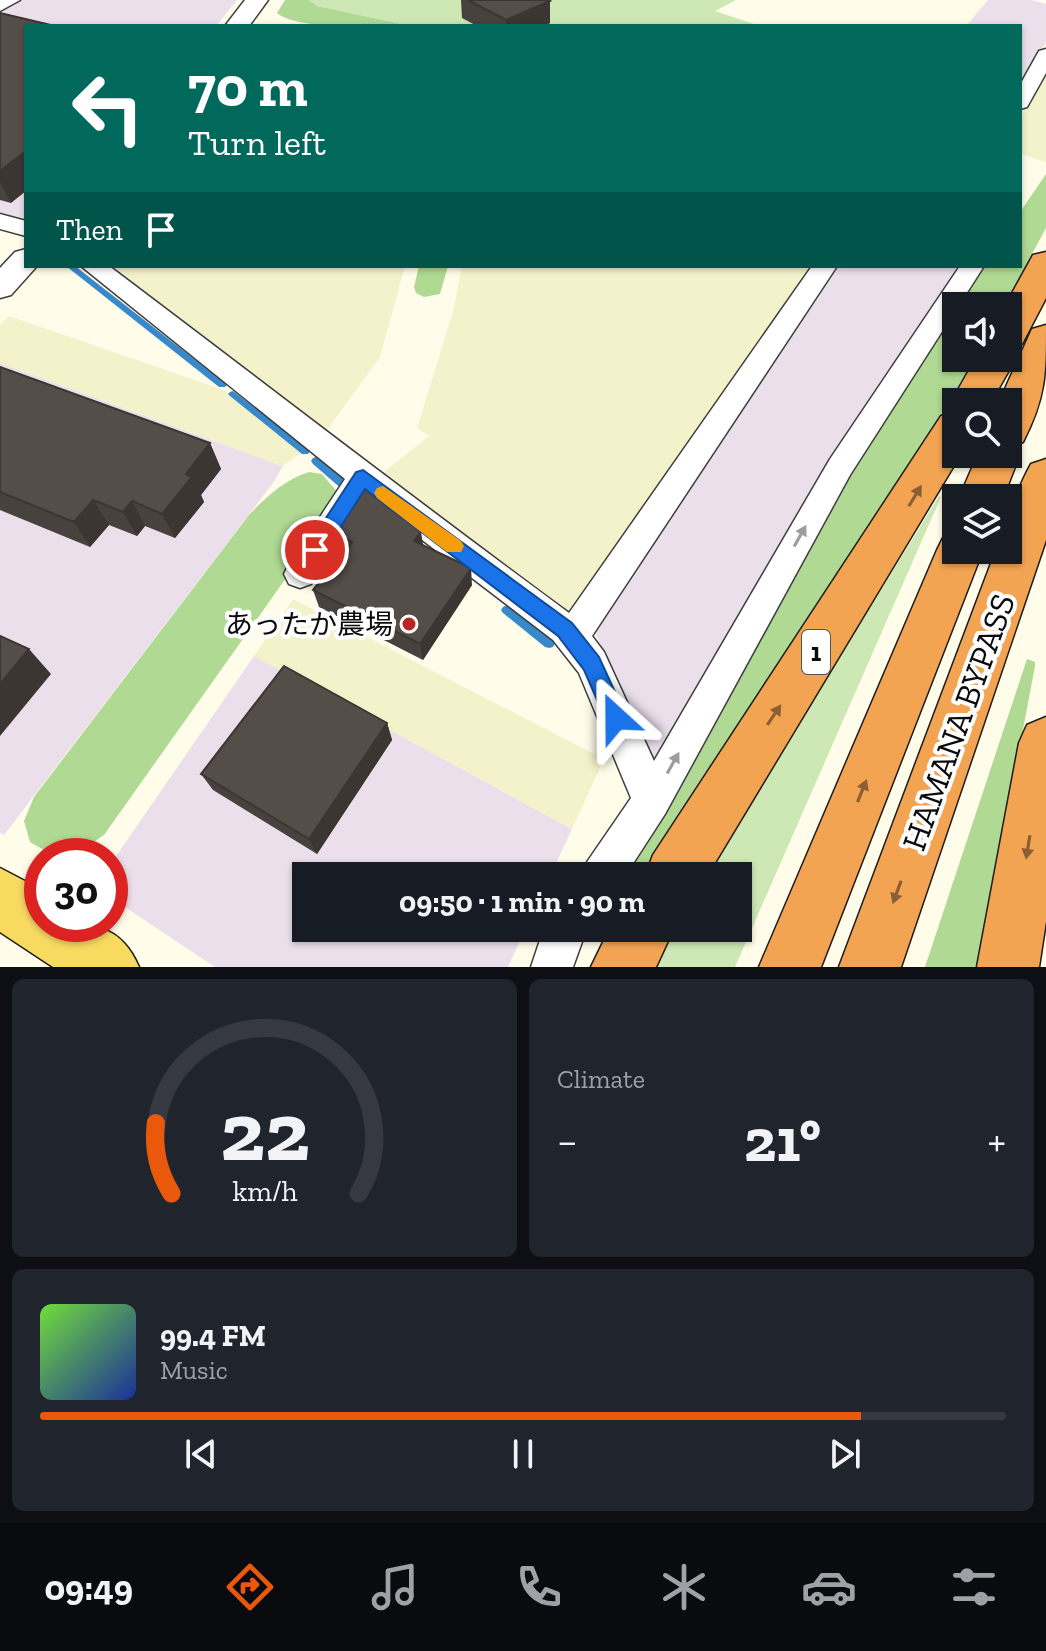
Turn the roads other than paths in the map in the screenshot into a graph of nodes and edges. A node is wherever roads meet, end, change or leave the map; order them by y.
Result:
1 (11, 0) edge
2 (257, 0) edge
3 (0, 6) edge
4 (239, 24) edge
5 (1046, 55) edge
6 (1022, 99) edge
7 (0, 221) edge
8 (24, 228) edge
9 (24, 261) edge
10 (1046, 263) edge
11 (96, 268) edge
12 (824, 268) edge
13 (971, 268) edge
14 (0, 288) edge
15 (1022, 308) edge
16 (1046, 338) edge
17 (1022, 397) edge
18 (942, 449) edge
19 (1046, 476) edge
20 (363, 477) junction
21 (954, 564) edge
22 (300, 574) dead end
23 (572, 637) junction
24 (1046, 743) edge
25 (652, 801) junction
26 (611, 862) edge
27 (683, 862) edge
28 (0, 898) edge
29 (24, 913) edge
30 (70, 942) edge
31 (559, 942) edge
32 (636, 942) edge
33 (108, 967) edge
34 (552, 967) edge
35 (622, 967) edge
36 (790, 967) edge
37 (870, 967) edge
38 (1008, 967) edge

1 - 3 street
2 - 4 street
5 - 6 street
7 - 8 street
9 - 14 street
10 - 15 highway
11 - 20 street
12 - 23 street
25 -> 13 street
16 - 17 highway
27 -> 18 highway, 1
19 -> 37 highway, HAMANA BYPASS
20 - 22 street
20 - 23 street
36 -> 21 highway, HAMANA BYPASS
23 - 25 street
24 -> 38 highway
25 - 26 street
28 - 29 main road
30 - 33 main road
31 - 34 street
32 - 35 highway

